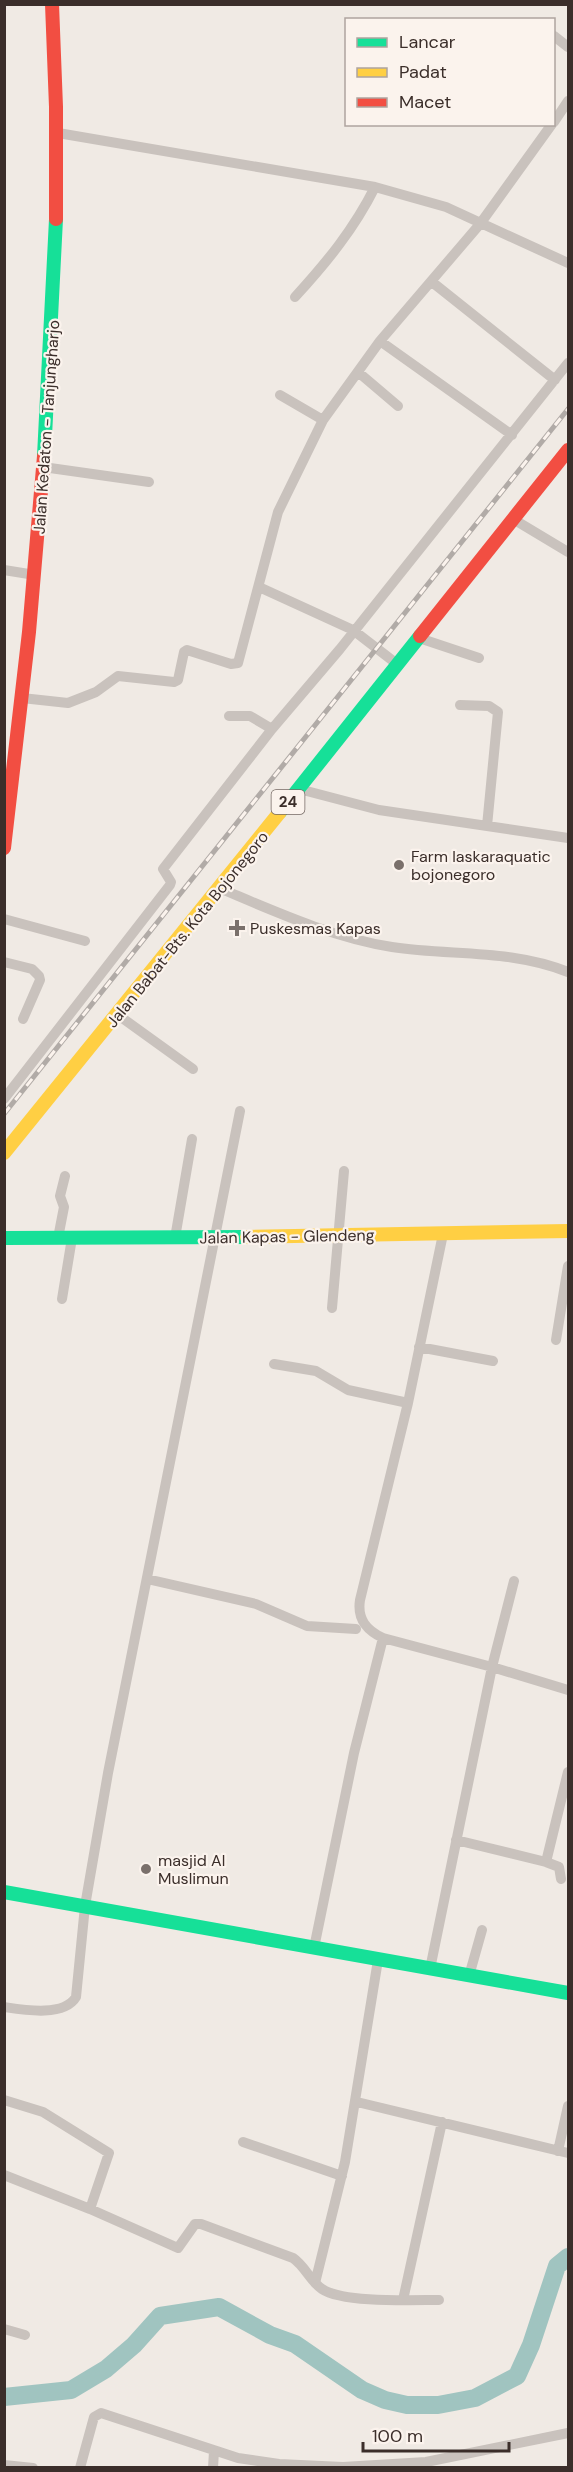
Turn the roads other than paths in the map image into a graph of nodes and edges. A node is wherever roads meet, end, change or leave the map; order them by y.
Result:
1 (52, 4) edge
2 (555, 37) edge
3 (568, 47) edge
4 (568, 100) edge
5 (555, 119) edge
6 (550, 126) edge
7 (58, 133) junction
8 (375, 187) junction
9 (480, 224) junction
10 (568, 263) edge
11 (432, 282) junction
12 (295, 297) dead end
13 (380, 341) junction
14 (568, 363) edge
15 (358, 372) junction
16 (555, 380) junction
17 (280, 395) dead end
18 (398, 406) dead end
19 (323, 420) junction
20 (513, 435) junction
21 (568, 450) edge
22 (44, 467) junction
23 (149, 482) dead end
24 (513, 519) junction
25 (568, 552) edge
26 (4, 570) edge
27 (35, 575) junction
28 (259, 587) junction
29 (353, 630) junction
30 (419, 638) junction
31 (478, 658) dead end
32 (397, 664) junction
33 (22, 698) junction
34 (460, 705) dead end
35 (228, 716) dead end
36 (272, 729) junction
37 (299, 789) junction
38 (487, 826) junction
39 (568, 838) edge
40 (4, 848) edge
41 (219, 888) junction
42 (4, 918) edge
43 (84, 941) dead end
44 (4, 962) edge
45 (568, 972) edge
46 (118, 1015) junction
47 (22, 1019) dead end
48 (194, 1069) dead end
49 (4, 1100) edge
50 (240, 1111) dead end
51 (192, 1139) dead end
52 (4, 1153) edge
53 (344, 1171) dead end
54 (64, 1176) dead end
55 (568, 1231) edge
56 (443, 1234) junction
57 (338, 1235) junction
58 (214, 1237) junction
59 (4, 1238) edge
60 (65, 1238) junction
61 (175, 1238) junction
62 (568, 1266) edge
63 (62, 1299) dead end
64 (332, 1308) dead end
65 (556, 1340) dead end
66 (420, 1347) junction
67 (493, 1361) dead end
68 (274, 1364) dead end
69 (408, 1403) junction
70 (147, 1579) junction
71 (514, 1581) dead end
72 (359, 1611) junction
73 (356, 1629) junction
74 (379, 1635) junction
75 (492, 1667) junction
76 (568, 1689) edge
77 (568, 1772) edge
78 (456, 1840) junction
79 (546, 1862) junction
80 (561, 1879) dead end
81 (4, 1892) edge
82 (85, 1906) junction
83 (482, 1930) dead end
84 (314, 1948) junction
85 (378, 1960) junction
86 (430, 1969) junction
87 (469, 1976) junction
88 (568, 1993) edge
89 (4, 2007) edge
90 (4, 2100) edge
91 (357, 2102) junction
92 (568, 2106) edge
93 (442, 2122) junction
94 (243, 2142) dead end
95 (563, 2152) edge
96 (4, 2175) edge
97 (342, 2176) junction
98 (90, 2209) junction
99 (315, 2283) junction
100 (403, 2300) junction
101 (439, 2300) dead end
102 (4, 2329) edge
103 (25, 2335) dead end
104 (568, 2433) edge
105 (214, 2451) junction
106 (4, 2465) edge
107 (33, 2468) edge
108 (80, 2468) edge
109 (213, 2468) edge

1 - 7 main road, Jalan Kedaton - Tanjungharjo
2 - 3 street
4 - 5 street
6 - 9 street
7 - 8 street
7 - 22 main road, Jalan Kedaton - Tanjungharjo
8 - 9 street
8 - 12 street
9 - 10 street
9 - 11 street
11 - 13 street
11 - 16 street
13 - 15 street
13 - 20 street
14 - 16 street
15 - 18 street
15 - 19 street
16 - 20 street
17 - 19 street
19 - 28 street
20 - 29 street
21 - 24 main road, Jalan Babat-Bts. Kota Bojonegoro / 24
22 - 23 street
22 - 27 main road, Jalan Kedaton - Tanjungharjo
24 - 25 street
24 - 30 main road, Jalan Babat-Bts. Kota Bojonegoro / 24
26 - 27 street
27 - 33 main road, Jalan Kedaton - Tanjungharjo
28 - 29 street
28 - 33 street
29 - 32 street
29 - 36 street
30 - 31 street
30 - 32 main road, Jalan Babat-Bts. Kota Bojonegoro / 24
32 - 37 main road, Jalan Babat-Bts. Kota Bojonegoro / 24
33 - 40 main road, Jalan Kedaton - Tanjungharjo
34 - 38 street
35 - 36 street
36 - 49 street
37 - 38 street
37 - 41 main road, Jalan Babat-Bts. Kota Bojonegoro / 24
38 - 39 street
41 - 45 street
41 - 46 main road, Jalan Babat-Bts. Kota Bojonegoro / 24
42 - 43 street
44 - 47 street
46 - 48 street
46 - 52 main road, Jalan Babat-Bts. Kota Bojonegoro / 24
50 - 58 street
51 - 61 street
53 - 57 street
54 - 60 street
55 - 56 main road, Jalan Kapas - Glendeng
56 - 57 main road, Jalan Kapas - Glendeng
56 - 66 street
57 - 58 main road, Jalan Kapas - Glendeng
57 - 64 street
58 - 61 main road, Jalan Kapas - Glendeng
58 - 70 street
59 - 60 main road, Jalan Kapas - Glendeng
60 - 61 main road, Jalan Kapas - Glendeng
60 - 63 street
62 - 65 street
66 - 67 street
66 - 69 street
68 - 69 street
69 - 72 street
70 - 73 street
70 - 82 street
71 - 75 street
72 - 73 street
72 - 74 street
73 - 74 street
74 - 75 street
74 - 84 street
75 - 76 street
75 - 78 street
77 - 79 street
78 - 79 street
78 - 86 street
79 - 80 street
81 - 82 main road
82 - 84 main road
82 - 89 street
83 - 87 street
84 - 85 main road
85 - 86 main road
85 - 91 street
86 - 87 main road
87 - 88 main road
90 - 98 street
91 - 93 street
91 - 97 street
92 - 95 street
93 - 95 street
93 - 100 street
94 - 97 street
96 - 98 street
97 - 99 street
98 - 99 street
99 - 100 street
100 - 101 street
102 - 103 street
104 - 105 street
105 - 108 street
105 - 109 street
106 - 107 street

